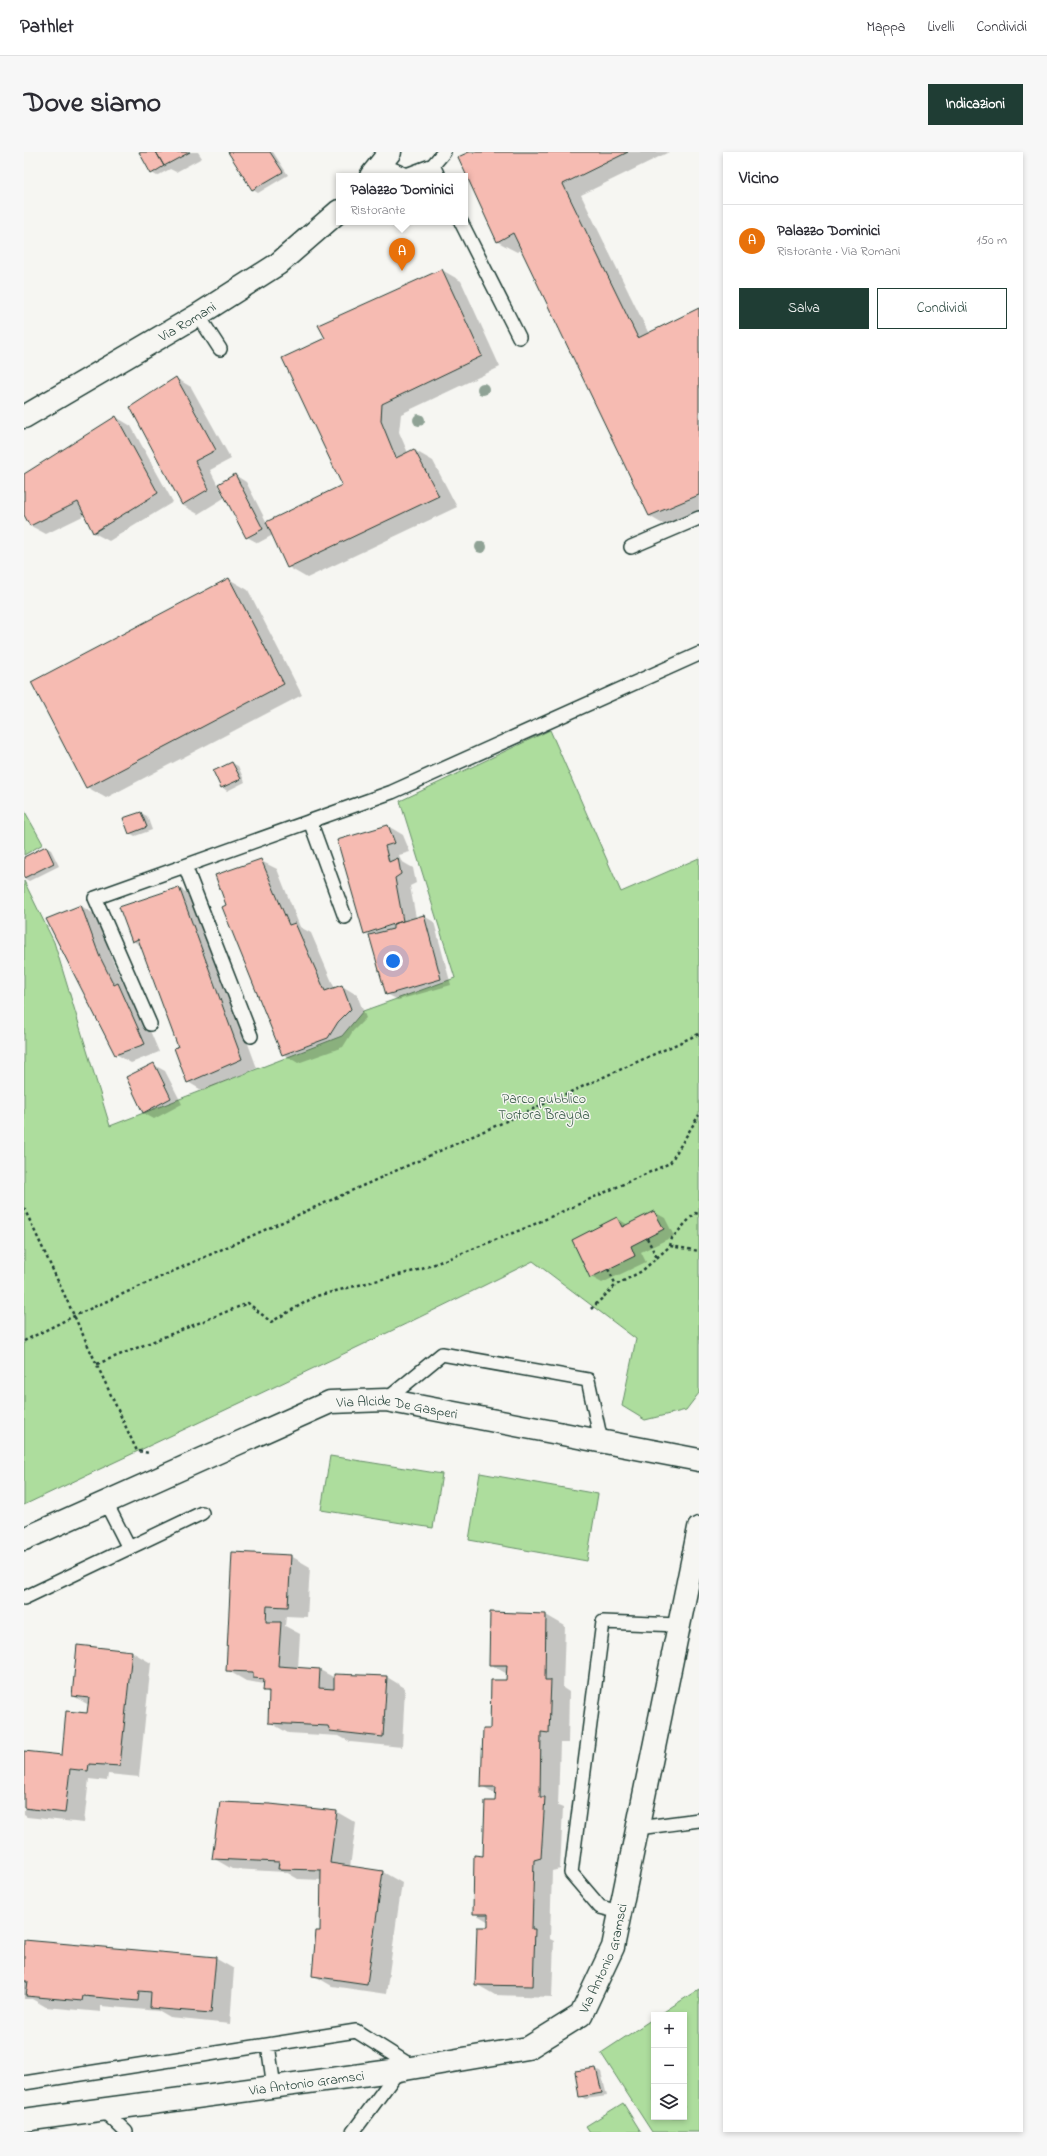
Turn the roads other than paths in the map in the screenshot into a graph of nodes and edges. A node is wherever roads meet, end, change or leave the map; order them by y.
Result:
1 (444, 152) edge
2 (381, 164) edge
3 (436, 171) edge
4 (401, 173) edge
5 (421, 173) edge
6 (336, 214) edge
7 (463, 225) edge
8 (198, 315) junction
9 (519, 337) dead end
10 (220, 349) dead end
11 (24, 417) edge
12 (699, 518) edge
13 (631, 547) dead end
14 (699, 654) edge
15 (310, 821) junction
16 (185, 866) junction
17 (345, 917) dead end
18 (150, 1024) dead end
19 (251, 1036) dead end
20 (386, 1400) junction
21 (601, 1441) junction
22 (699, 1460) edge
23 (105, 1501) junction
24 (202, 1513) dead end
25 (699, 1528) edge
26 (24, 1539) edge
27 (129, 1548) junction
28 (24, 1598) edge
29 (679, 1625) junction
30 (699, 1820) edge
31 (638, 1828) junction
32 (620, 1912) junction
33 (268, 2045) junction
34 (406, 2068) junction
35 (24, 2083) edge
36 (274, 2087) junction
37 (102, 2110) junction
38 (24, 2120) edge
39 (126, 2132) edge
40 (353, 2132) edge

1 - 3 lane
2 - 4 lane
3 - 5 lane
6 - 8 street, Via Romani
7 - 9 lane
8 - 10 lane
8 - 11 street, Via Romani
12 - 13 lane
14 - 15 lane
15 - 16 lane
15 - 17 lane
16 - 18 lane
16 - 19 lane
20 - 21 street, Via Alcide De Gasperi
20 - 21 lane
20 - 23 street, Via Alcide De Gasperi
21 - 22 street, Via Alcide De Gasperi
23 - 26 street, Via Alcide De Gasperi
23 - 27 lane
24 - 27 lane
25 - 29 street, Via Antonio Gramsci
27 - 28 lane
29 - 31 street, Via Antonio Gramsci
29 - 32 lane
30 - 31 lane
31 - 32 street, Via Antonio Gramsci
32 - 34 street, Via Antonio Gramsci
33 - 34 lane
33 - 35 lane
33 - 36 lane
34 - 36 street, Via Antonio Gramsci
34 - 40 lane
36 - 37 street, Via Antonio Gramsci
37 - 38 street, Via Antonio Gramsci
37 - 39 lane

